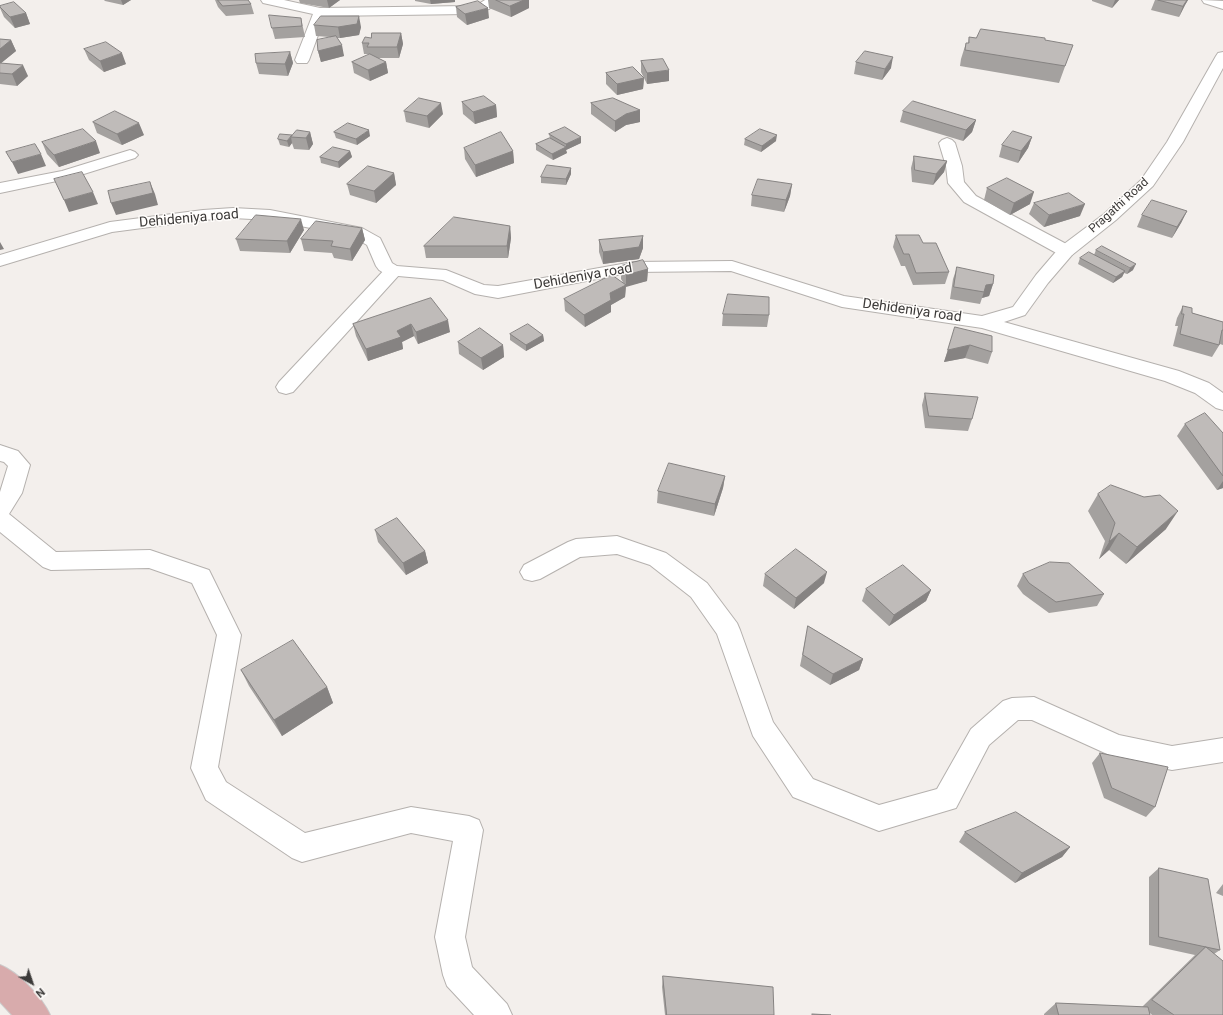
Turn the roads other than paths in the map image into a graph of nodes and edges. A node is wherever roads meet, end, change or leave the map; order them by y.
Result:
1 (267, 0) edge
2 (492, 0) edge
3 (1208, 0) edge
4 (1223, 5) edge
5 (320, 12) junction
6 (1223, 56) edge
7 (302, 60) dead end
8 (947, 144) dead end
9 (130, 155) dead end
10 (0, 188) edge
11 (1066, 251) junction
12 (0, 261) edge
13 (393, 271) junction
14 (983, 322) junction
15 (286, 387) dead end
16 (1223, 403) edge
17 (0, 453) edge
18 (0, 509) edge
19 (0, 519) edge
20 (532, 572) dead end
21 (1223, 750) edge
22 (0, 980) edge
23 (34, 1015) edge
24 (496, 1015) edge

1 - 5 street
2 - 5 street
3 - 4 street
5 - 7 street
6 - 11 street, Pragathi Road
8 - 11 street
9 - 10 street
11 - 14 street, Pragathi Road
12 - 13 street, Dehideniya road
13 - 14 street, Dehideniya road
13 - 15 street
14 - 16 street, Dehideniya road
17 - 18 street
19 - 24 street
20 - 21 street
22 - 23 main road

